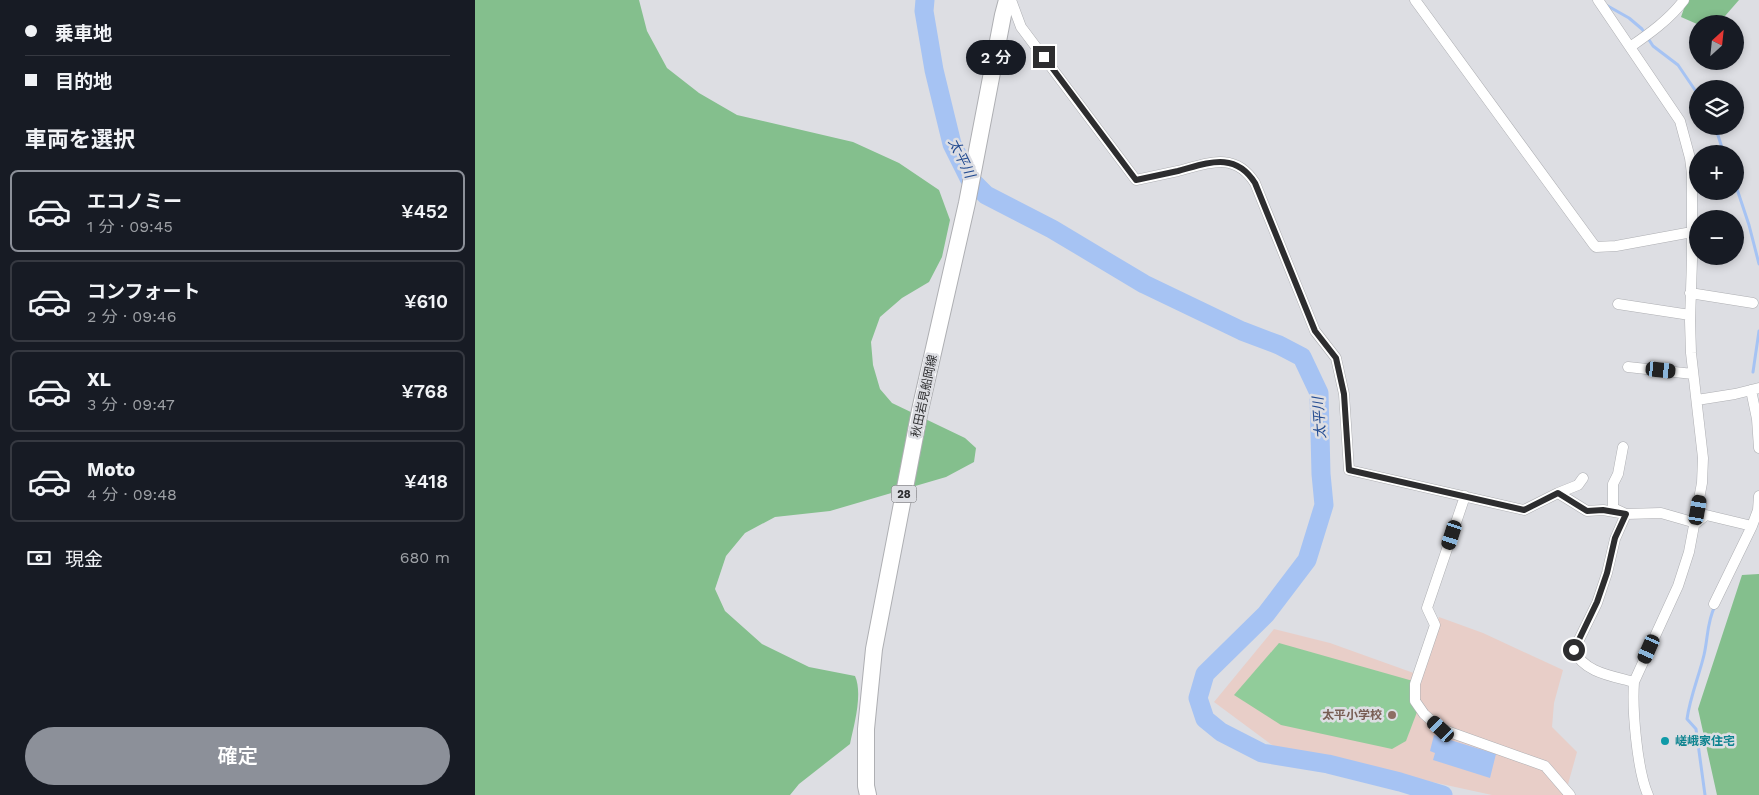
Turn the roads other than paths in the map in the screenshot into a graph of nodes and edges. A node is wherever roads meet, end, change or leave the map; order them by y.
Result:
1 (1007, 0) edge
2 (1011, 0) edge
3 (1415, 0) edge
4 (1598, 0) edge
5 (1684, 0) edge
6 (1630, 47) junction
7 (1692, 210) edge
8 (1689, 233) edge
9 (1691, 265) edge
10 (1690, 293) junction
11 (1753, 303) dead end
12 (1617, 304) dead end
13 (1690, 315) junction
14 (1628, 367) dead end
15 (1693, 374) junction
16 (1755, 389) edge
17 (1697, 400) junction
18 (1623, 447) dead end
19 (1759, 448) edge
20 (1583, 478) dead end
21 (1558, 493) junction
22 (1465, 496) junction
23 (1759, 496) edge
24 (1626, 514) junction
25 (1695, 523) junction
26 (1752, 526) junction
27 (1714, 604) dead end
28 (1635, 682) junction
29 (868, 795) edge
30 (1571, 795) edge
31 (1648, 795) edge

1 - 29 main road, 秋田岩見船岡線 / 28
2 - 22 street
3 - 8 street
4 - 6 street
5 - 6 street
6 - 7 street
9 - 10 street
10 - 11 street
10 - 13 street
12 - 13 street
13 - 15 street
14 - 15 street
15 - 17 street
16 - 17 street
16 - 19 street
17 - 25 street
18 - 24 street
20 - 21 street
21 - 22 street
21 - 24 street
22 - 30 street
23 - 26 street
24 - 25 street
24 - 28 street
25 - 26 street
25 - 28 street
26 - 27 street
28 - 31 street

